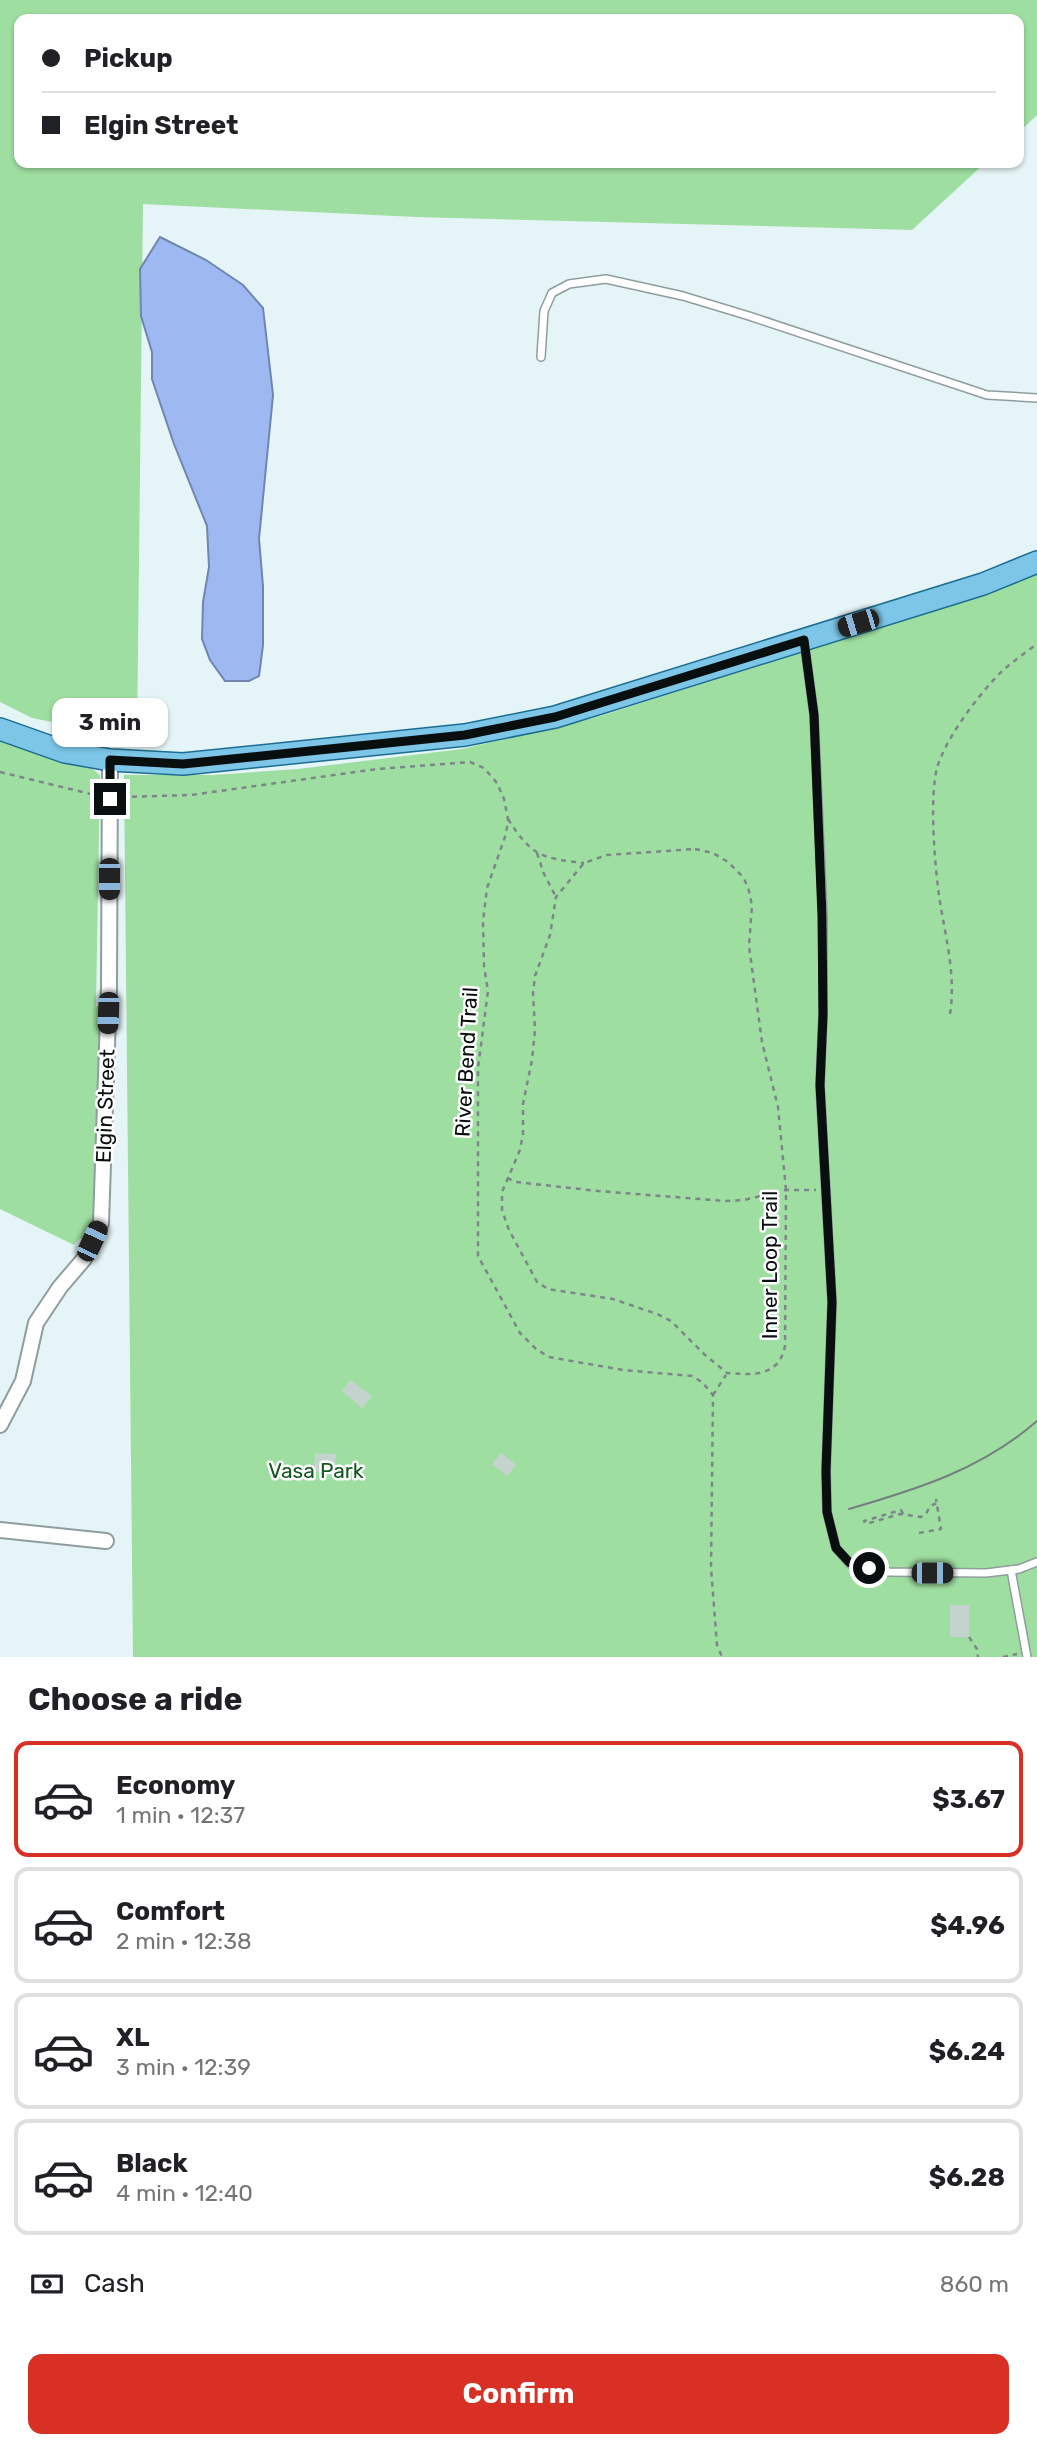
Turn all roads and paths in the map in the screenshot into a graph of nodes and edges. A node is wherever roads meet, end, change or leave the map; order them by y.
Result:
1 (541, 357) dead end
2 (1037, 398) edge
3 (1037, 562) edge
4 (804, 640) junction
5 (1037, 643) edge
6 (0, 729) edge
7 (110, 760) junction
8 (0, 772) edge
9 (110, 799) junction
10 (508, 819) junction
11 (537, 853) junction
12 (584, 863) junction
13 (556, 897) junction
14 (950, 1014) dead end
15 (507, 1178) junction
16 (786, 1190) junction
17 (826, 1190) junction
18 (727, 1373) junction
19 (713, 1395) junction
20 (0, 1425) edge
21 (902, 1512) junction
22 (0, 1530) edge
23 (919, 1533) dead end
24 (106, 1541) dead end
25 (1037, 1562) edge
26 (1010, 1570) junction
27 (969, 1637) dead end
28 (722, 1657) edge
29 (978, 1657) edge
30 (1027, 1657) edge

1 - 2 lane
3 - 4 main road
4 - 7 main road
4 - 17 lane
5 - 14 path
6 - 7 main road
7 - 9 street, Elgin Street
8 - 9 path
9 - 10 path
9 - 20 street, Elgin Street
10 - 11 path
10 - 19 path, River Bend Trail
11 - 12 path
11 - 13 path
12 - 13 path
12 - 16 path, Inner Loop Trail
13 - 15 path
15 - 16 path
15 - 18 path
16 - 17 path
16 - 18 path, Inner Loop Trail
17 - 26 lane
18 - 19 path
19 - 28 path
21 - 21 path
21 - 23 path
22 - 24 street
25 - 26 lane
26 - 30 lane
27 - 29 path

